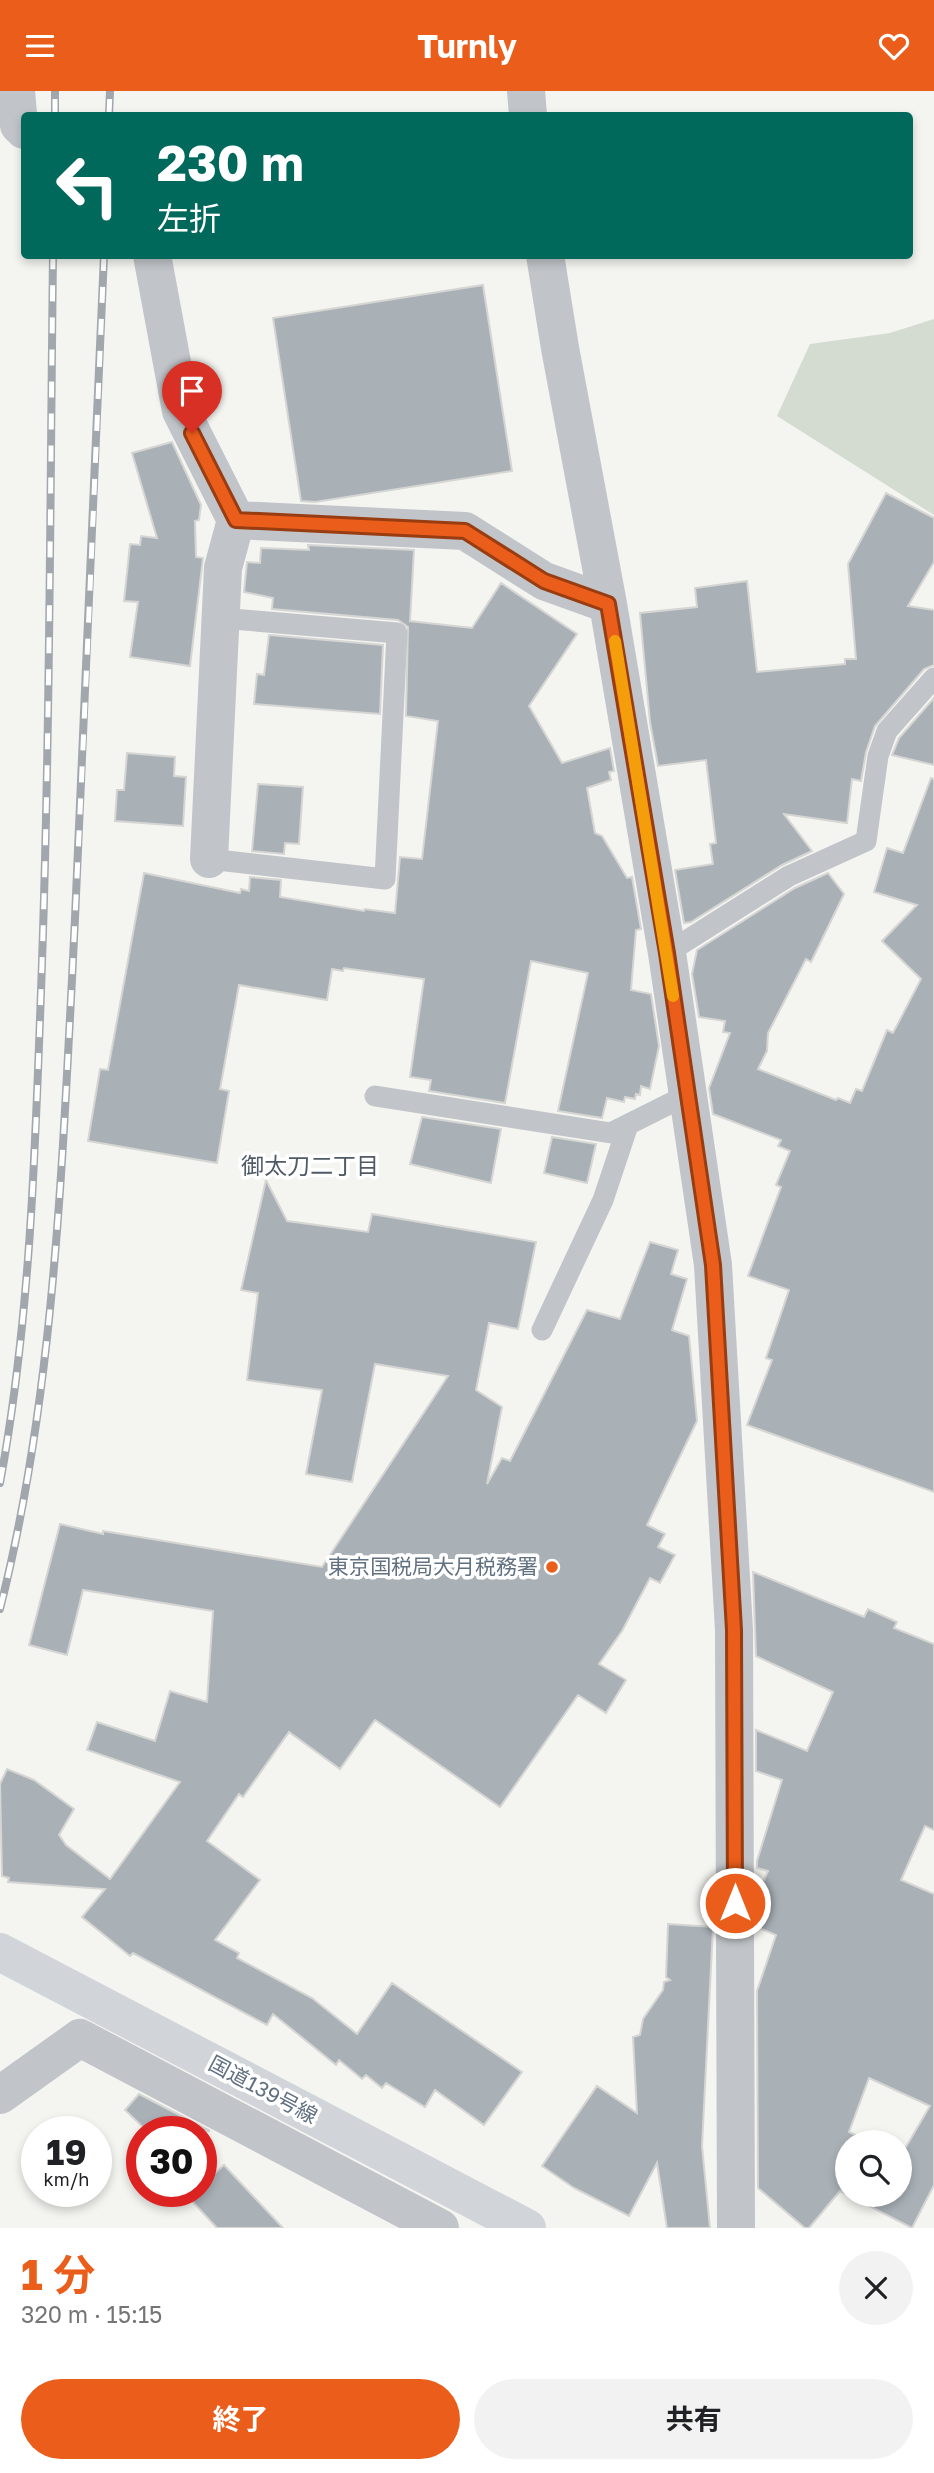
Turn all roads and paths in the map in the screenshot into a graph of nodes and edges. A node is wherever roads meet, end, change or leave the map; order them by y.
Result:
1 (16, 91) edge
2 (526, 91) edge
3 (528, 112) edge
4 (21, 127) edge
5 (153, 259) edge
6 (546, 259) edge
7 (236, 520) junction
8 (608, 604) junction
9 (220, 618) junction
10 (934, 678) edge
11 (209, 859) joint
12 (667, 953) junction
13 (687, 1095) junction
14 (375, 1096) dead end
15 (628, 1125) junction
16 (542, 1330) dead end
17 (0, 1952) edge
18 (0, 2095) edge
19 (440, 2228) edge
20 (527, 2228) edge
21 (736, 2228) edge

1 - 4 street
2 - 3 street
5 - 7 street
6 - 8 street
7 - 8 street
7 - 9 street
8 - 12 street
9 - 11 street
9 - 11 lane
10 - 12 lane
12 - 13 street
13 - 15 lane
13 - 21 street
14 - 15 lane
15 - 16 lane
17 - 20 highway, 国道139号線
18 - 19 street

